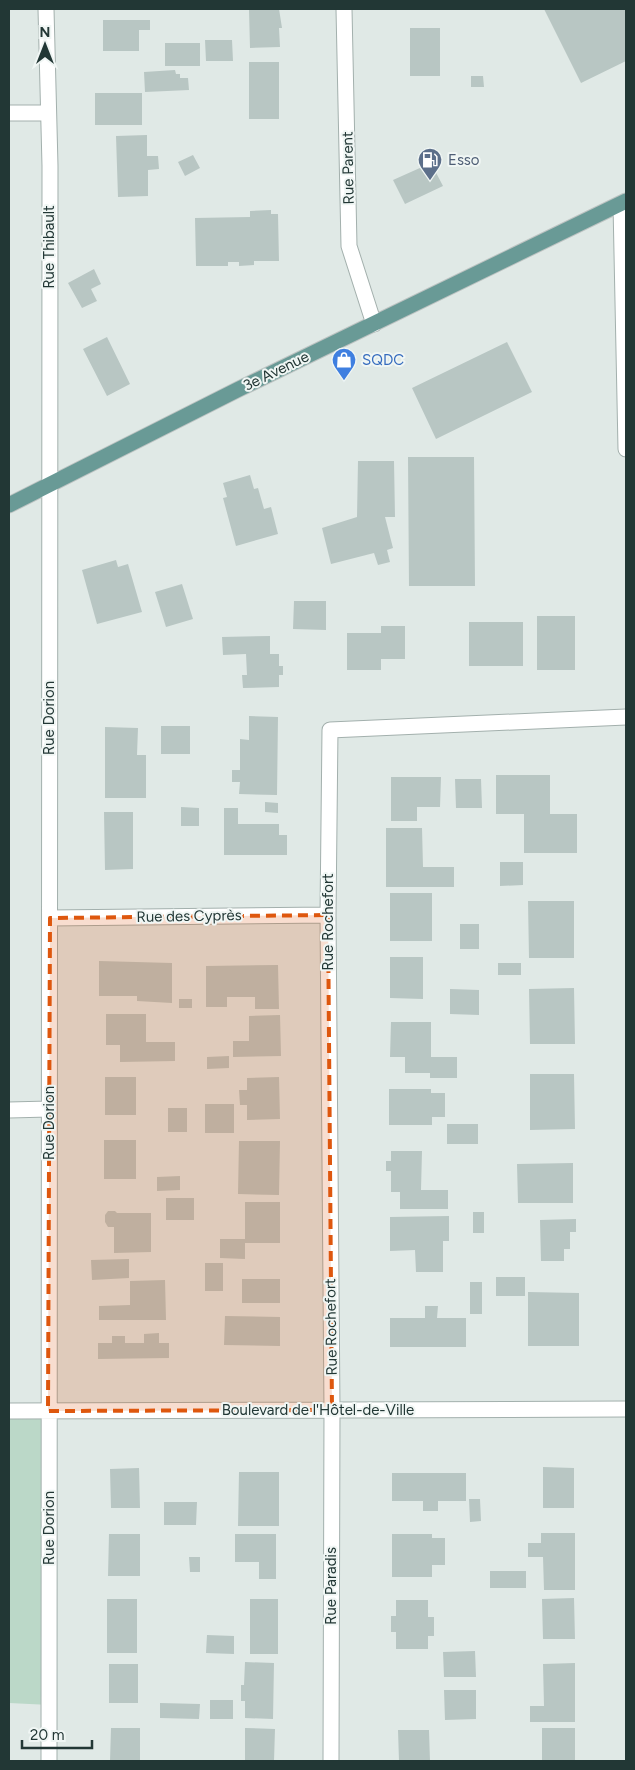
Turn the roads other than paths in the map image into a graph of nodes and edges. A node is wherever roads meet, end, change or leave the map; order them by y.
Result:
1 (46, 9) edge
2 (344, 9) edge
3 (9, 113) edge
4 (48, 113) junction
5 (624, 202) edge
6 (374, 324) junction
7 (626, 449) edge
8 (49, 485) junction
9 (9, 505) edge
10 (626, 717) edge
11 (328, 914) junction
12 (50, 918) junction
13 (49, 1109) junction
14 (9, 1110) edge
15 (626, 1409) edge
16 (332, 1410) junction
17 (9, 1411) edge
18 (48, 1411) junction
19 (49, 1761) edge
20 (331, 1761) edge

1 - 4 street, Rue Thibault
2 - 6 street, Rue Parent
3 - 4 street
4 - 8 street, Rue Thibault
5 - 6 main road, 3e Avenue
5 - 7 street
6 - 8 main road, 3e Avenue
8 - 9 main road, 3e Avenue
8 - 12 street, Rue Dorion
10 - 11 street, Rue Rochefort
11 - 12 street, Rue des Cyprès
11 - 16 street, Rue Rochefort
12 - 13 street, Rue Dorion
13 - 14 street
13 - 18 street, Rue Dorion
15 - 16 street, Boulevard de l'Hôtel-de-Ville
16 - 18 street, Boulevard de l'Hôtel-de-Ville
16 - 20 street, Rue Paradis
17 - 18 street, Boulevard de l'Hôtel-de-Ville
18 - 19 street, Rue Dorion

